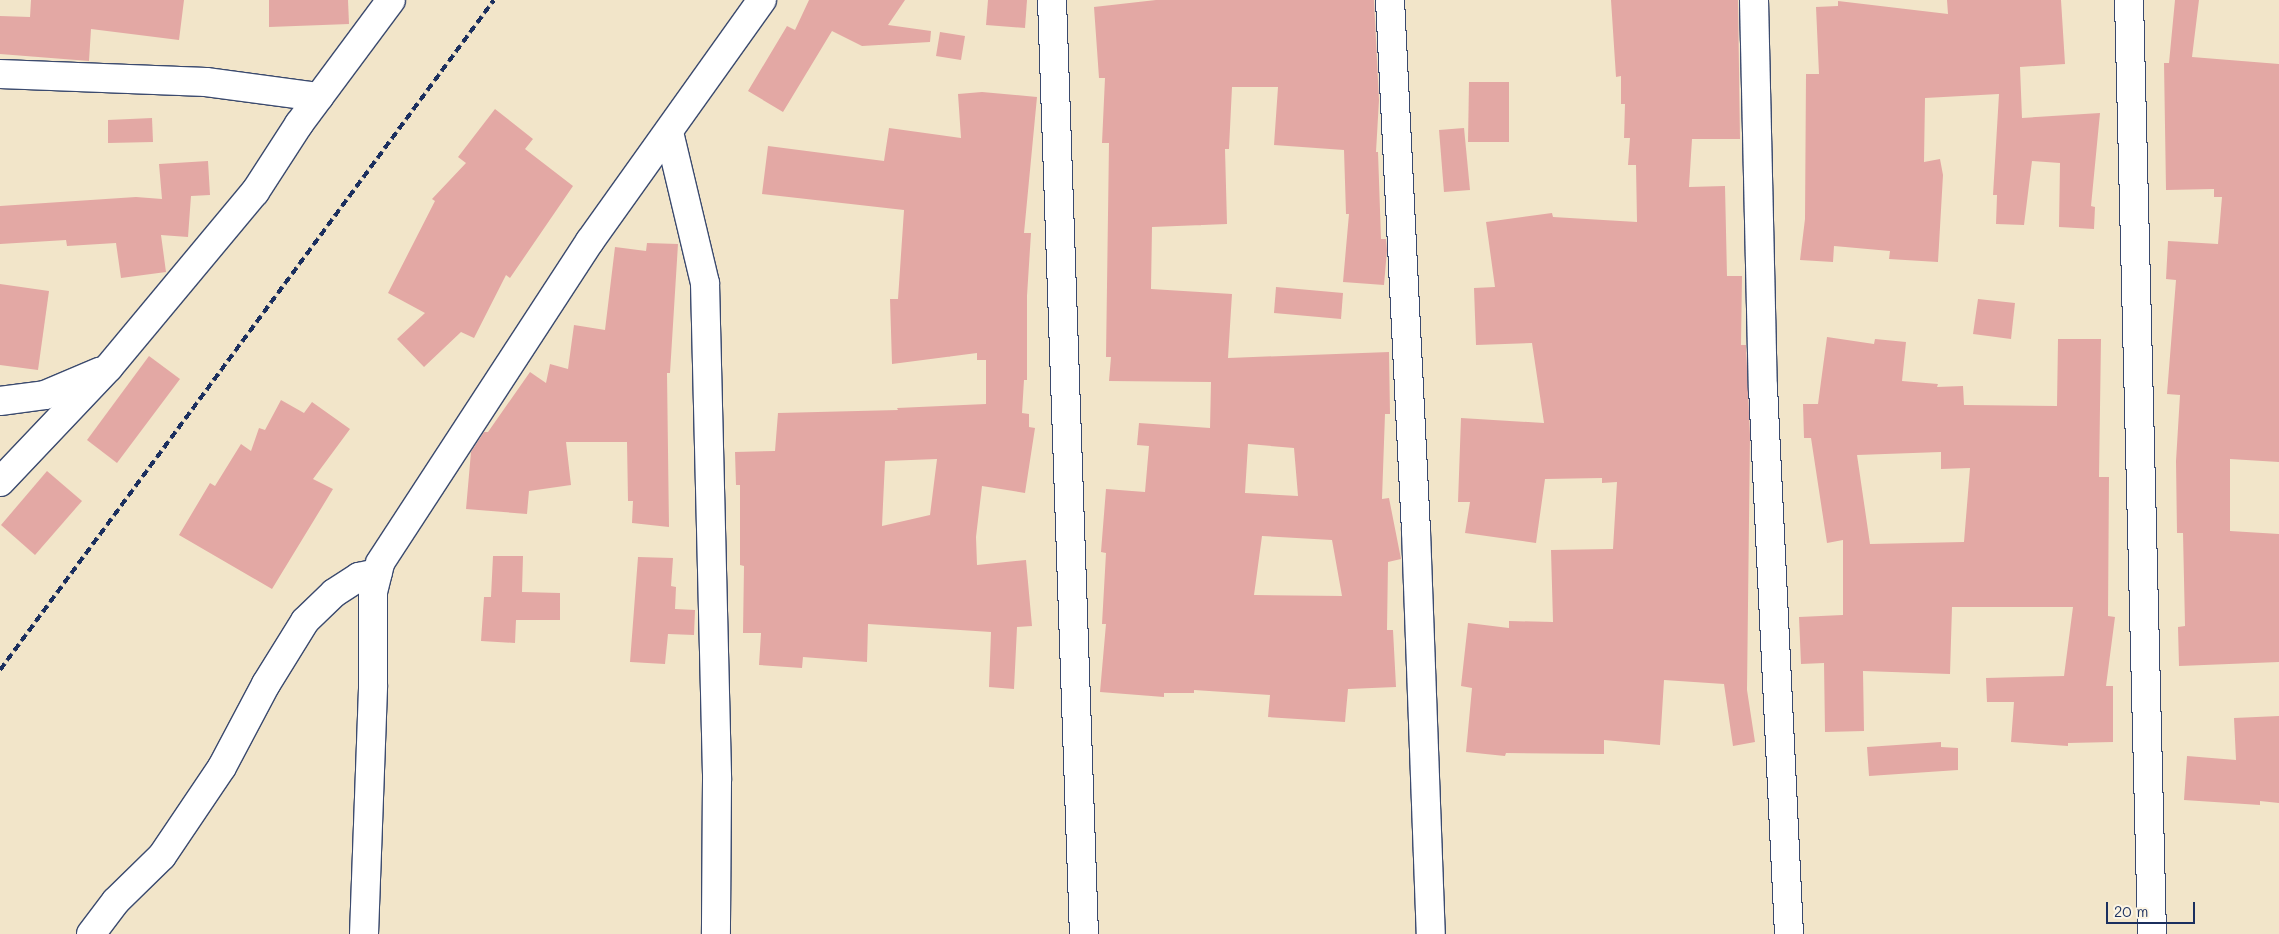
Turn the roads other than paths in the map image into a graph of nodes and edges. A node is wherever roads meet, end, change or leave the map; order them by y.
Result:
1 (391, 0) edge
2 (762, 0) edge
3 (1052, 0) edge
4 (1390, 0) edge
5 (1754, 0) edge
6 (2129, 0) edge
7 (0, 74) edge
8 (319, 97) junction
9 (668, 132) junction
10 (109, 367) junction
11 (0, 401) edge
12 (0, 482) edge
13 (378, 573) junction
14 (91, 934) edge
15 (364, 934) edge
16 (716, 934) edge
17 (1084, 934) edge
18 (1430, 934) edge
19 (1789, 934) edge
20 (2152, 934) edge

1 - 8 street
2 - 9 street
3 - 17 street
4 - 18 street
5 - 19 street
6 - 20 street
7 - 8 street
8 - 10 street
9 - 13 street
9 - 16 street
10 - 11 street
10 - 12 street
13 - 14 street
13 - 15 street

